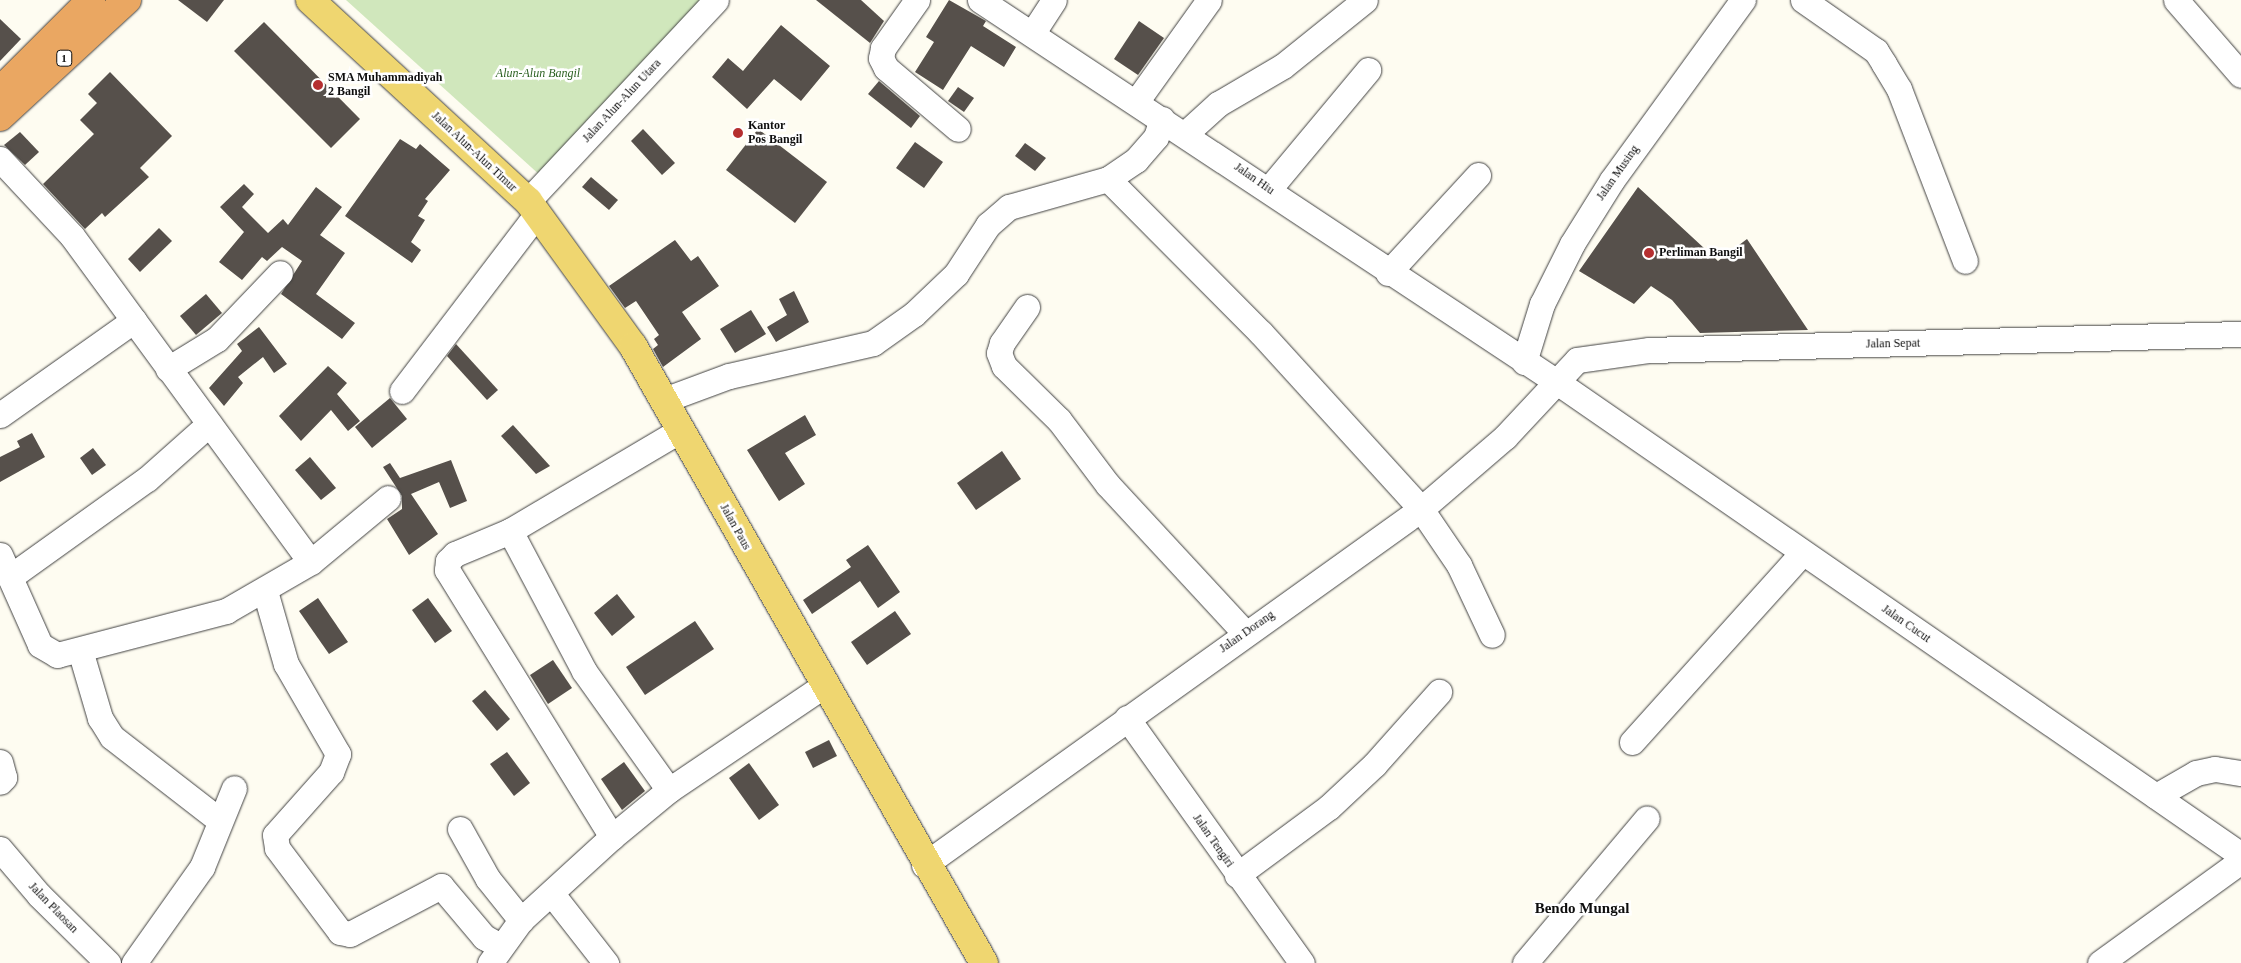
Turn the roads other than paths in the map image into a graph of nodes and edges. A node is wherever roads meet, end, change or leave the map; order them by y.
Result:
1 (91, 0) edge
2 (127, 0) edge
3 (310, 0) edge
4 (716, 0) edge
5 (918, 0) edge
6 (980, 0) edge
7 (1054, 0) edge
8 (1210, 0) edge
9 (1365, 0) edge
10 (1743, 0) edge
11 (1802, 0) edge
12 (2176, 0) edge
13 (1032, 34) junction
14 (1368, 70) dead end
15 (2241, 76) edge
16 (0, 91) edge
17 (1136, 102) junction
18 (0, 117) edge
19 (1162, 119) junction
20 (958, 129) dead end
21 (1186, 133) junction
22 (0, 159) edge
23 (1478, 176) dead end
24 (1108, 178) junction
25 (1268, 189) junction
26 (533, 208) junction
27 (1965, 261) dead end
28 (1388, 272) junction
29 (280, 273) dead end
30 (1027, 307) dead end
31 (134, 320) junction
32 (2241, 334) edge
33 (1524, 362) junction
34 (168, 370) junction
35 (1563, 387) junction
36 (402, 391) dead end
37 (664, 400) junction
38 (0, 415) edge
39 (208, 424) junction
40 (681, 430) junction
41 (388, 498) dead end
42 (1421, 509) junction
43 (510, 531) junction
44 (1802, 553) junction
45 (0, 555) edge
46 (311, 562) junction
47 (9, 588) edge
48 (265, 591) junction
49 (1245, 634) junction
50 (1492, 635) dead end
51 (80, 650) junction
52 (823, 686) junction
53 (1439, 692) dead end
54 (1127, 718) junction
55 (1632, 742) dead end
56 (0, 762) edge
57 (2241, 773) edge
58 (0, 782) edge
59 (234, 788) dead end
60 (669, 790) junction
61 (2156, 796) junction
62 (1647, 818) dead end
63 (219, 820) junction
64 (460, 829) dead end
65 (612, 837) junction
66 (0, 849) edge
67 (2241, 855) edge
68 (2241, 861) edge
69 (924, 865) junction
70 (1237, 875) junction
71 (552, 894) junction
72 (521, 920) junction
73 (495, 954) edge
74 (108, 963) edge
75 (134, 963) edge
76 (606, 963) edge
77 (984, 963) edge
78 (1302, 963) edge
79 (1524, 963) edge
80 (2100, 963) edge

1 - 16 highway, 1
2 - 18 highway, 1
3 - 26 main road, Jalan Alun-Alun Timur
4 - 26 street, Jalan Alun-Alun Utara
5 - 20 street
6 - 13 street, Jalan Hiu
7 - 13 street
8 - 17 street
9 - 21 street
10 - 33 street, Jalan Musing
11 - 27 street
12 - 15 street
13 - 17 street, Jalan Hiu
14 - 25 street
17 - 19 street, Jalan Hiu
19 - 21 street, Jalan Hiu
19 - 24 street
21 - 25 street, Jalan Hiu
22 - 31 street
23 - 28 street
24 - 37 street
24 - 42 street
25 - 28 street, Jalan Hiu
26 - 36 street, Jalan Alun-Alun Utara
26 - 37 main road, Jalan Paus
28 - 33 street, Jalan Hiu
29 - 34 street
30 - 49 street
31 - 34 street
31 - 38 street
32 - 35 street, Jalan Sepat
33 - 35 street, Jalan Hiu
34 - 39 street
35 - 42 street, Jalan Dorang
35 - 44 street, Jalan Cucut
37 - 40 main road, Jalan Paus
39 - 46 street
39 - 47 street
40 - 43 street
40 - 52 main road, Jalan Paus
41 - 46 street
42 - 49 street, Jalan Dorang
42 - 50 street
43 - 60 street
43 - 65 street
44 - 55 street
44 - 61 street, Jalan Cucut
45 - 47 street
46 - 48 street
47 - 51 street
48 - 51 street
48 - 73 street
49 - 54 street, Jalan Dorang
51 - 63 street
52 - 60 street
52 - 69 main road, Jalan Paus
53 - 70 street
54 - 69 street, Jalan Dorang
54 - 70 street, Jalan Tengiri
56 - 58 street
57 - 61 street
59 - 63 street
60 - 65 street
61 - 67 street, Jalan Cucut
62 - 79 street
63 - 75 street
64 - 72 street
65 - 71 street
66 - 74 street, Jalan Plaosan
68 - 80 street
69 - 77 main road, Jalan Paus
70 - 78 street, Jalan Tengiri
71 - 72 street
71 - 76 street
72 - 73 street

